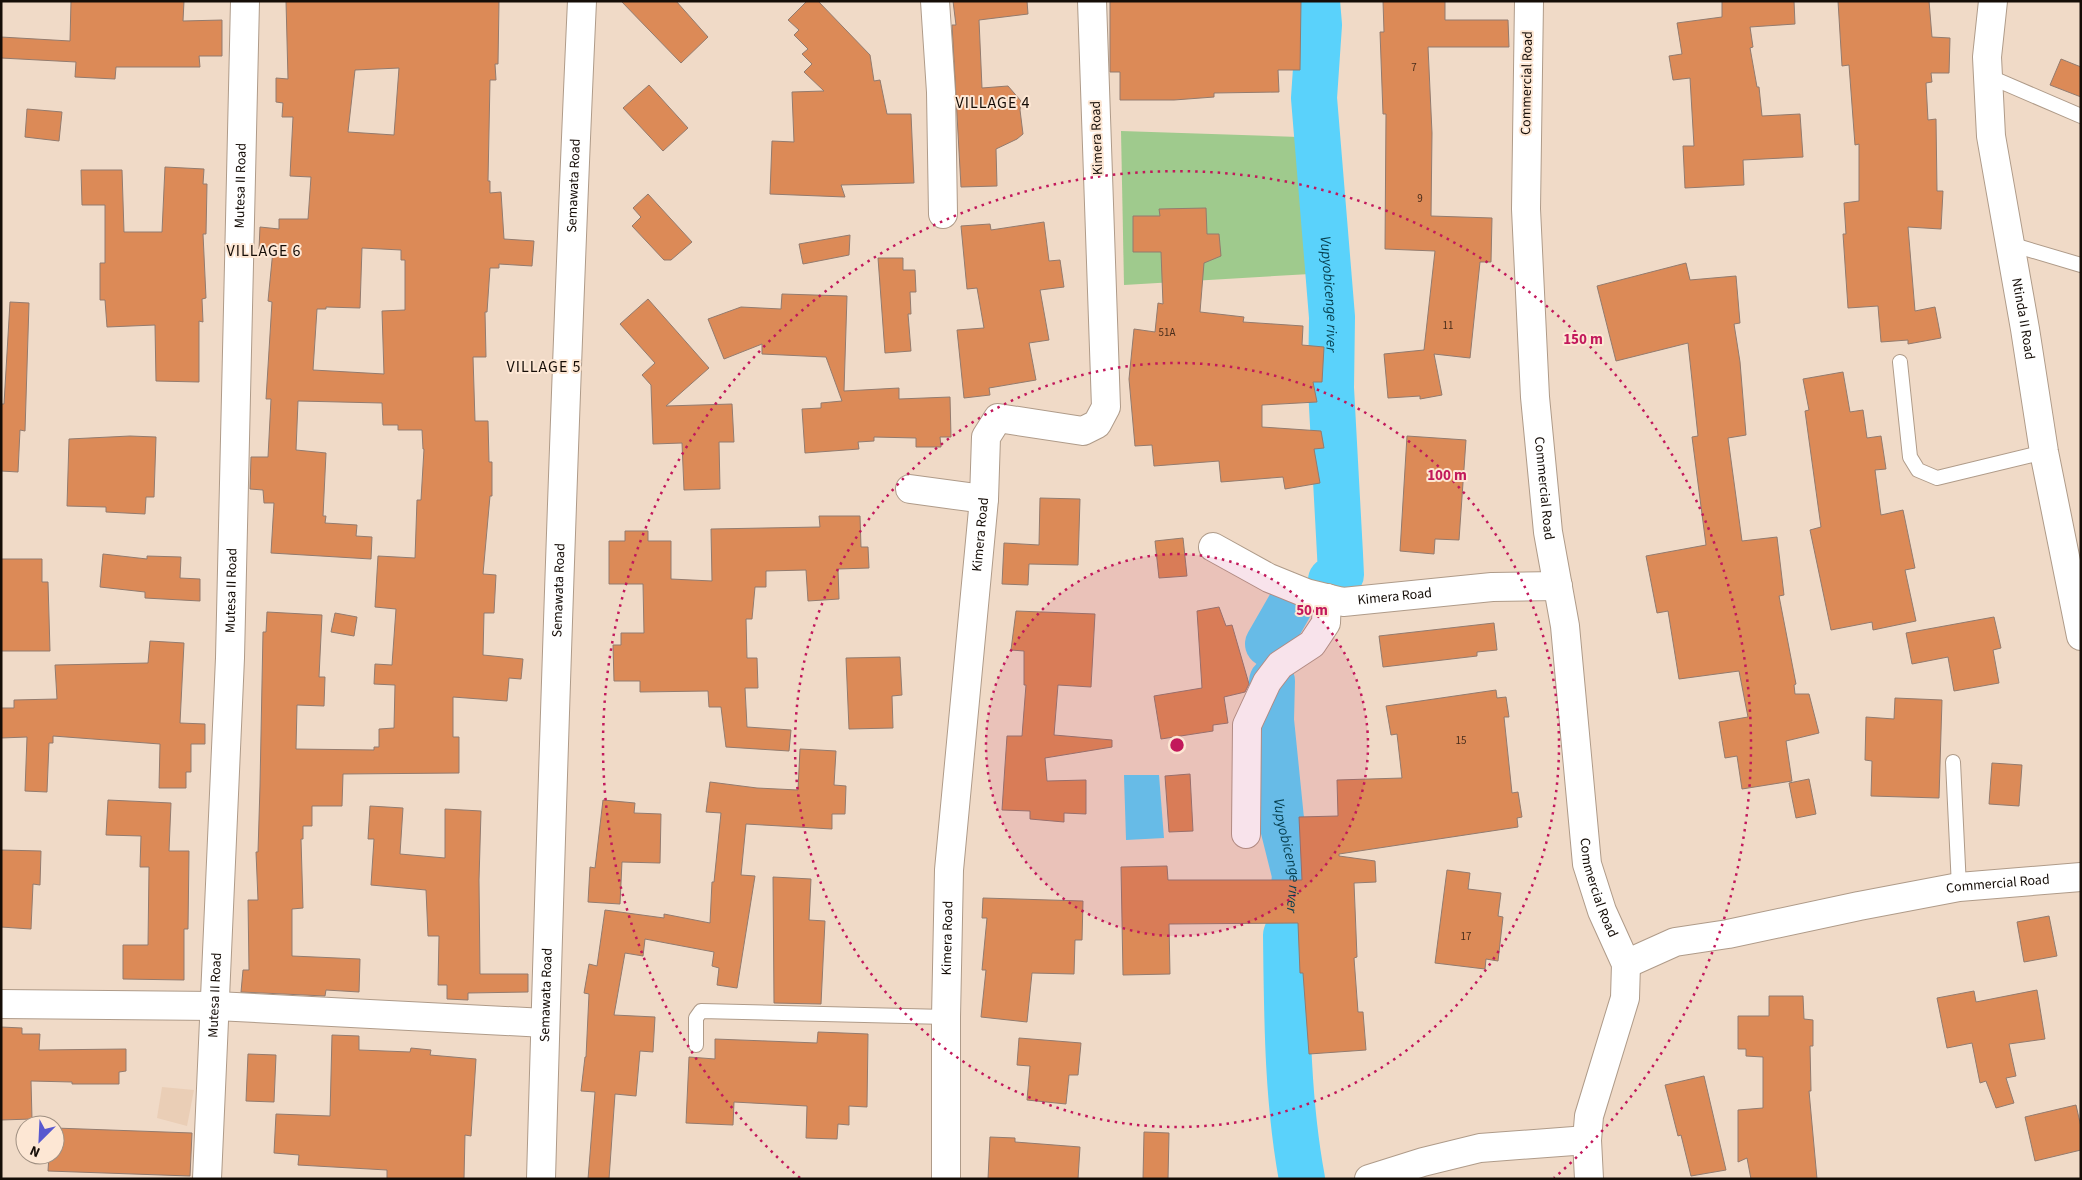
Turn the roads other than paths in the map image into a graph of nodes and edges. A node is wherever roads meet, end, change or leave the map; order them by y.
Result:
1 (245, 1) edge
2 (582, 1) edge
3 (934, 1) edge
4 (1092, 1) edge
5 (1529, 1) edge
6 (1993, 1) edge
7 (1988, 76) junction
8 (2081, 116) edge
9 (943, 214) dead end
10 (2010, 244) junction
11 (2081, 265) edge
12 (1900, 362) dead end
13 (2044, 452) junction
14 (910, 489) dead end
15 (984, 499) junction
16 (1213, 547) dead end
17 (1558, 586) junction
18 (1327, 598) junction
19 (2081, 636) edge
20 (1953, 762) dead end
21 (1246, 834) dead end
22 (2081, 877) edge
23 (1959, 888) junction
24 (1626, 964) junction
25 (1, 1004) edge
26 (216, 1006) junction
27 (946, 1017) junction
28 (545, 1023) junction
29 (696, 1045) dead end
30 (1587, 1140) junction
31 (207, 1179) edge
32 (541, 1179) edge
33 (946, 1179) edge
34 (1369, 1179) edge
35 (1589, 1179) edge

1 - 26 street, Mutesa II Road
2 - 28 street, Semawata Road
3 - 9 street
4 - 15 street, Kimera Road
5 - 17 street, Commercial Road
6 - 7 street, Ntinda II Road
7 - 8 lane
7 - 10 street, Ntinda II Road
10 - 11 lane
10 - 13 street, Ntinda II Road
12 - 13 lane
13 - 19 street, Ntinda II Road
14 - 15 street
15 - 27 street, Kimera Road
16 - 18 street, Kimera Road
17 - 18 street, Kimera Road
17 - 24 street, Commercial Road
18 - 21 street
20 - 23 lane
22 - 23 street, Commercial Road
23 - 24 street, Commercial Road
24 - 30 street, Commercial Road
25 - 26 street
26 - 28 street
26 - 31 street, Mutesa II Road
27 - 29 lane
27 - 33 street, Kimera Road
28 - 32 street, Semawata Road
30 - 34 street
30 - 35 street, Commercial Road

